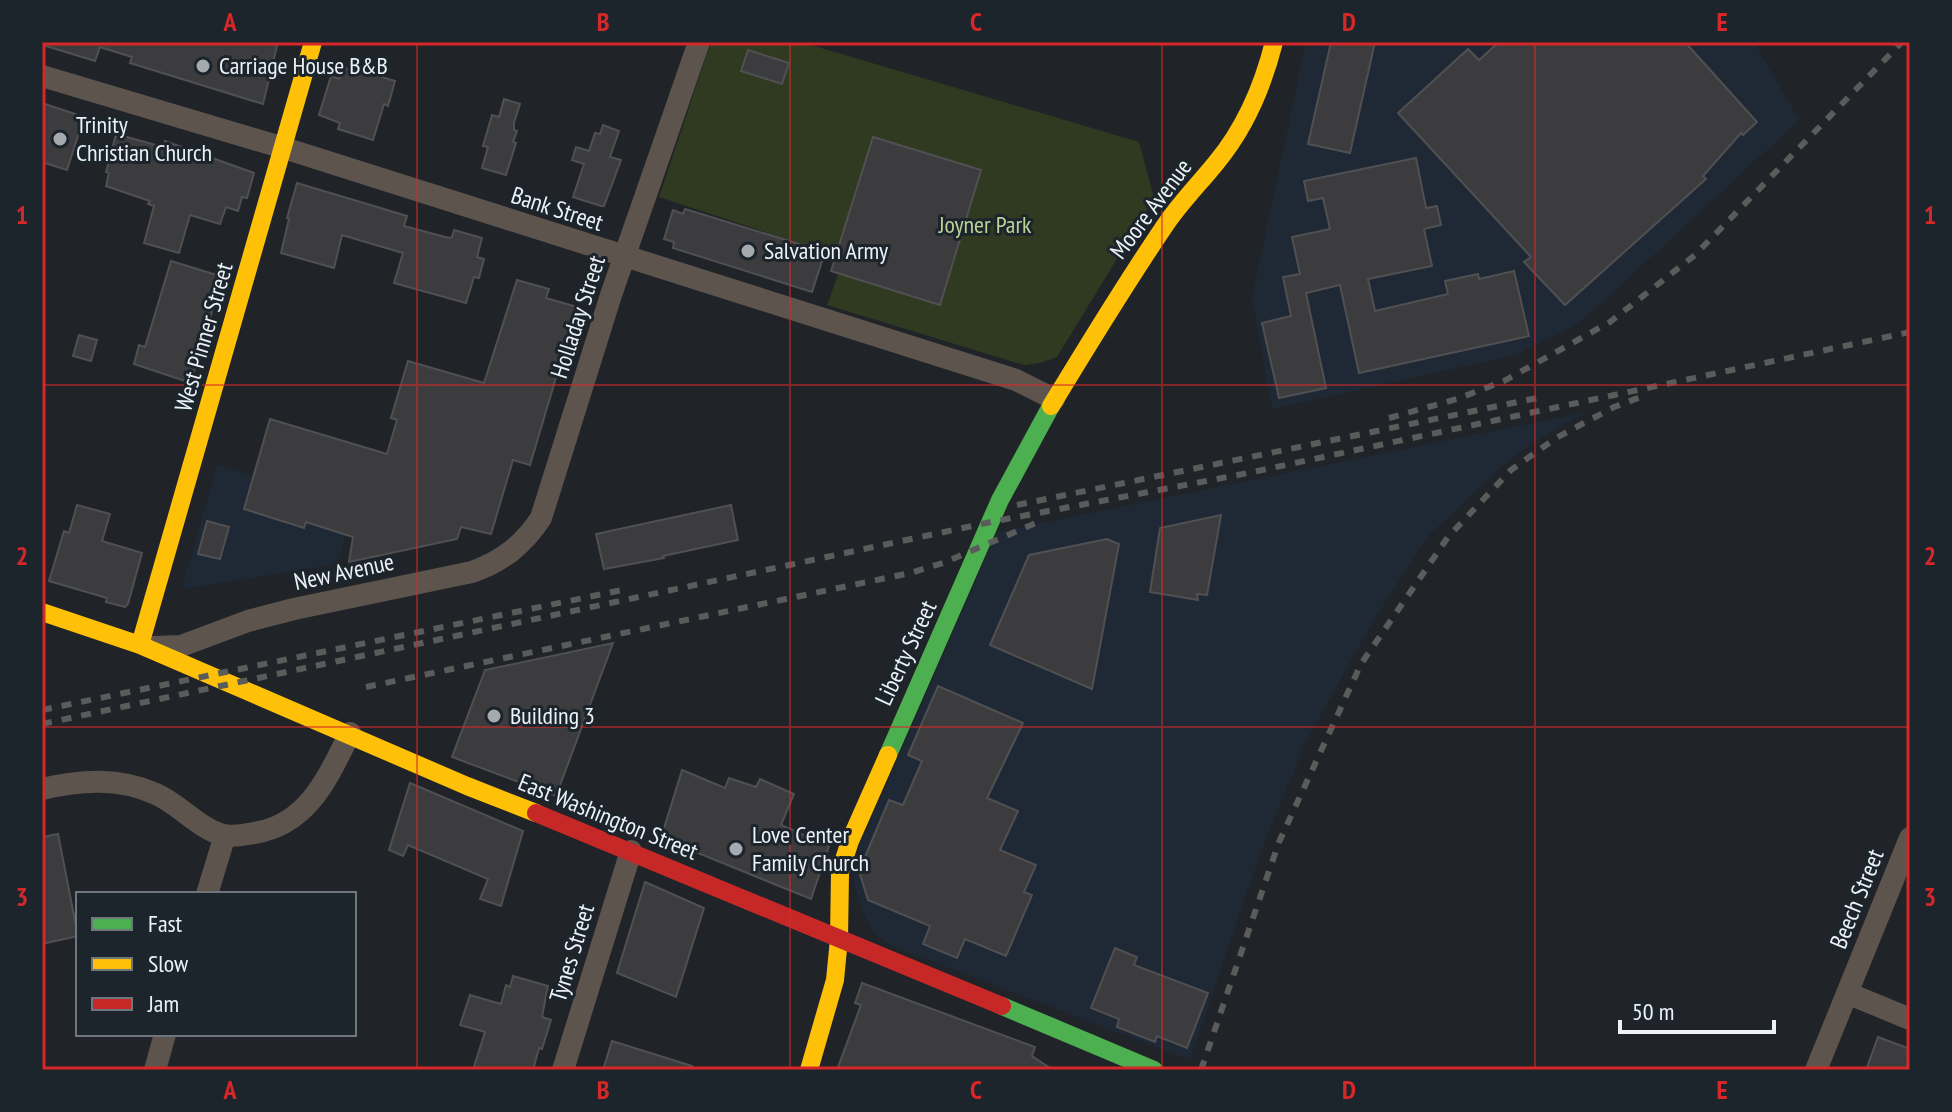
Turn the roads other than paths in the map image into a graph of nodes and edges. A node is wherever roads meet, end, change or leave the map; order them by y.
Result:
1 (313, 42) edge
2 (699, 42) edge
3 (1274, 42) edge
4 (42, 76) edge
5 (284, 148) junction
6 (624, 258) junction
7 (1054, 399) junction
8 (541, 518) joint
9 (42, 612) edge
10 (140, 645) junction
11 (350, 733) junction
12 (42, 789) edge
13 (225, 835) junction
14 (1910, 838) edge
15 (631, 851) junction
16 (208, 892) edge
17 (839, 939) junction
18 (1847, 993) junction
19 (1910, 1019) edge
20 (164, 1036) edge
21 (155, 1070) edge
22 (563, 1070) edge
23 (809, 1070) edge
24 (1154, 1070) edge
25 (1816, 1070) edge

1 - 5 main road, West Pinner Street
2 - 6 street, Holladay Street
3 - 7 main road, Moore Avenue
4 - 5 street, Bank Street
5 - 6 street, Bank Street
5 - 10 main road, West Pinner Street
6 - 7 street, Bank Street
6 - 8 street, Holladay Street
7 - 17 main road, Liberty Street
8 - 10 street, New Avenue
9 - 10 main road, East Washington Street
10 - 11 main road, East Washington Street
11 - 13 street
11 - 15 main road, East Washington Street
12 - 13 street
13 - 16 street
14 - 18 street, Beech Street
15 - 17 main road, East Washington Street
15 - 22 street, Tynes Street
17 - 23 main road, Liberty Street
17 - 24 main road, East Washington Street
18 - 19 street
18 - 25 street, Beech Street
20 - 21 street

